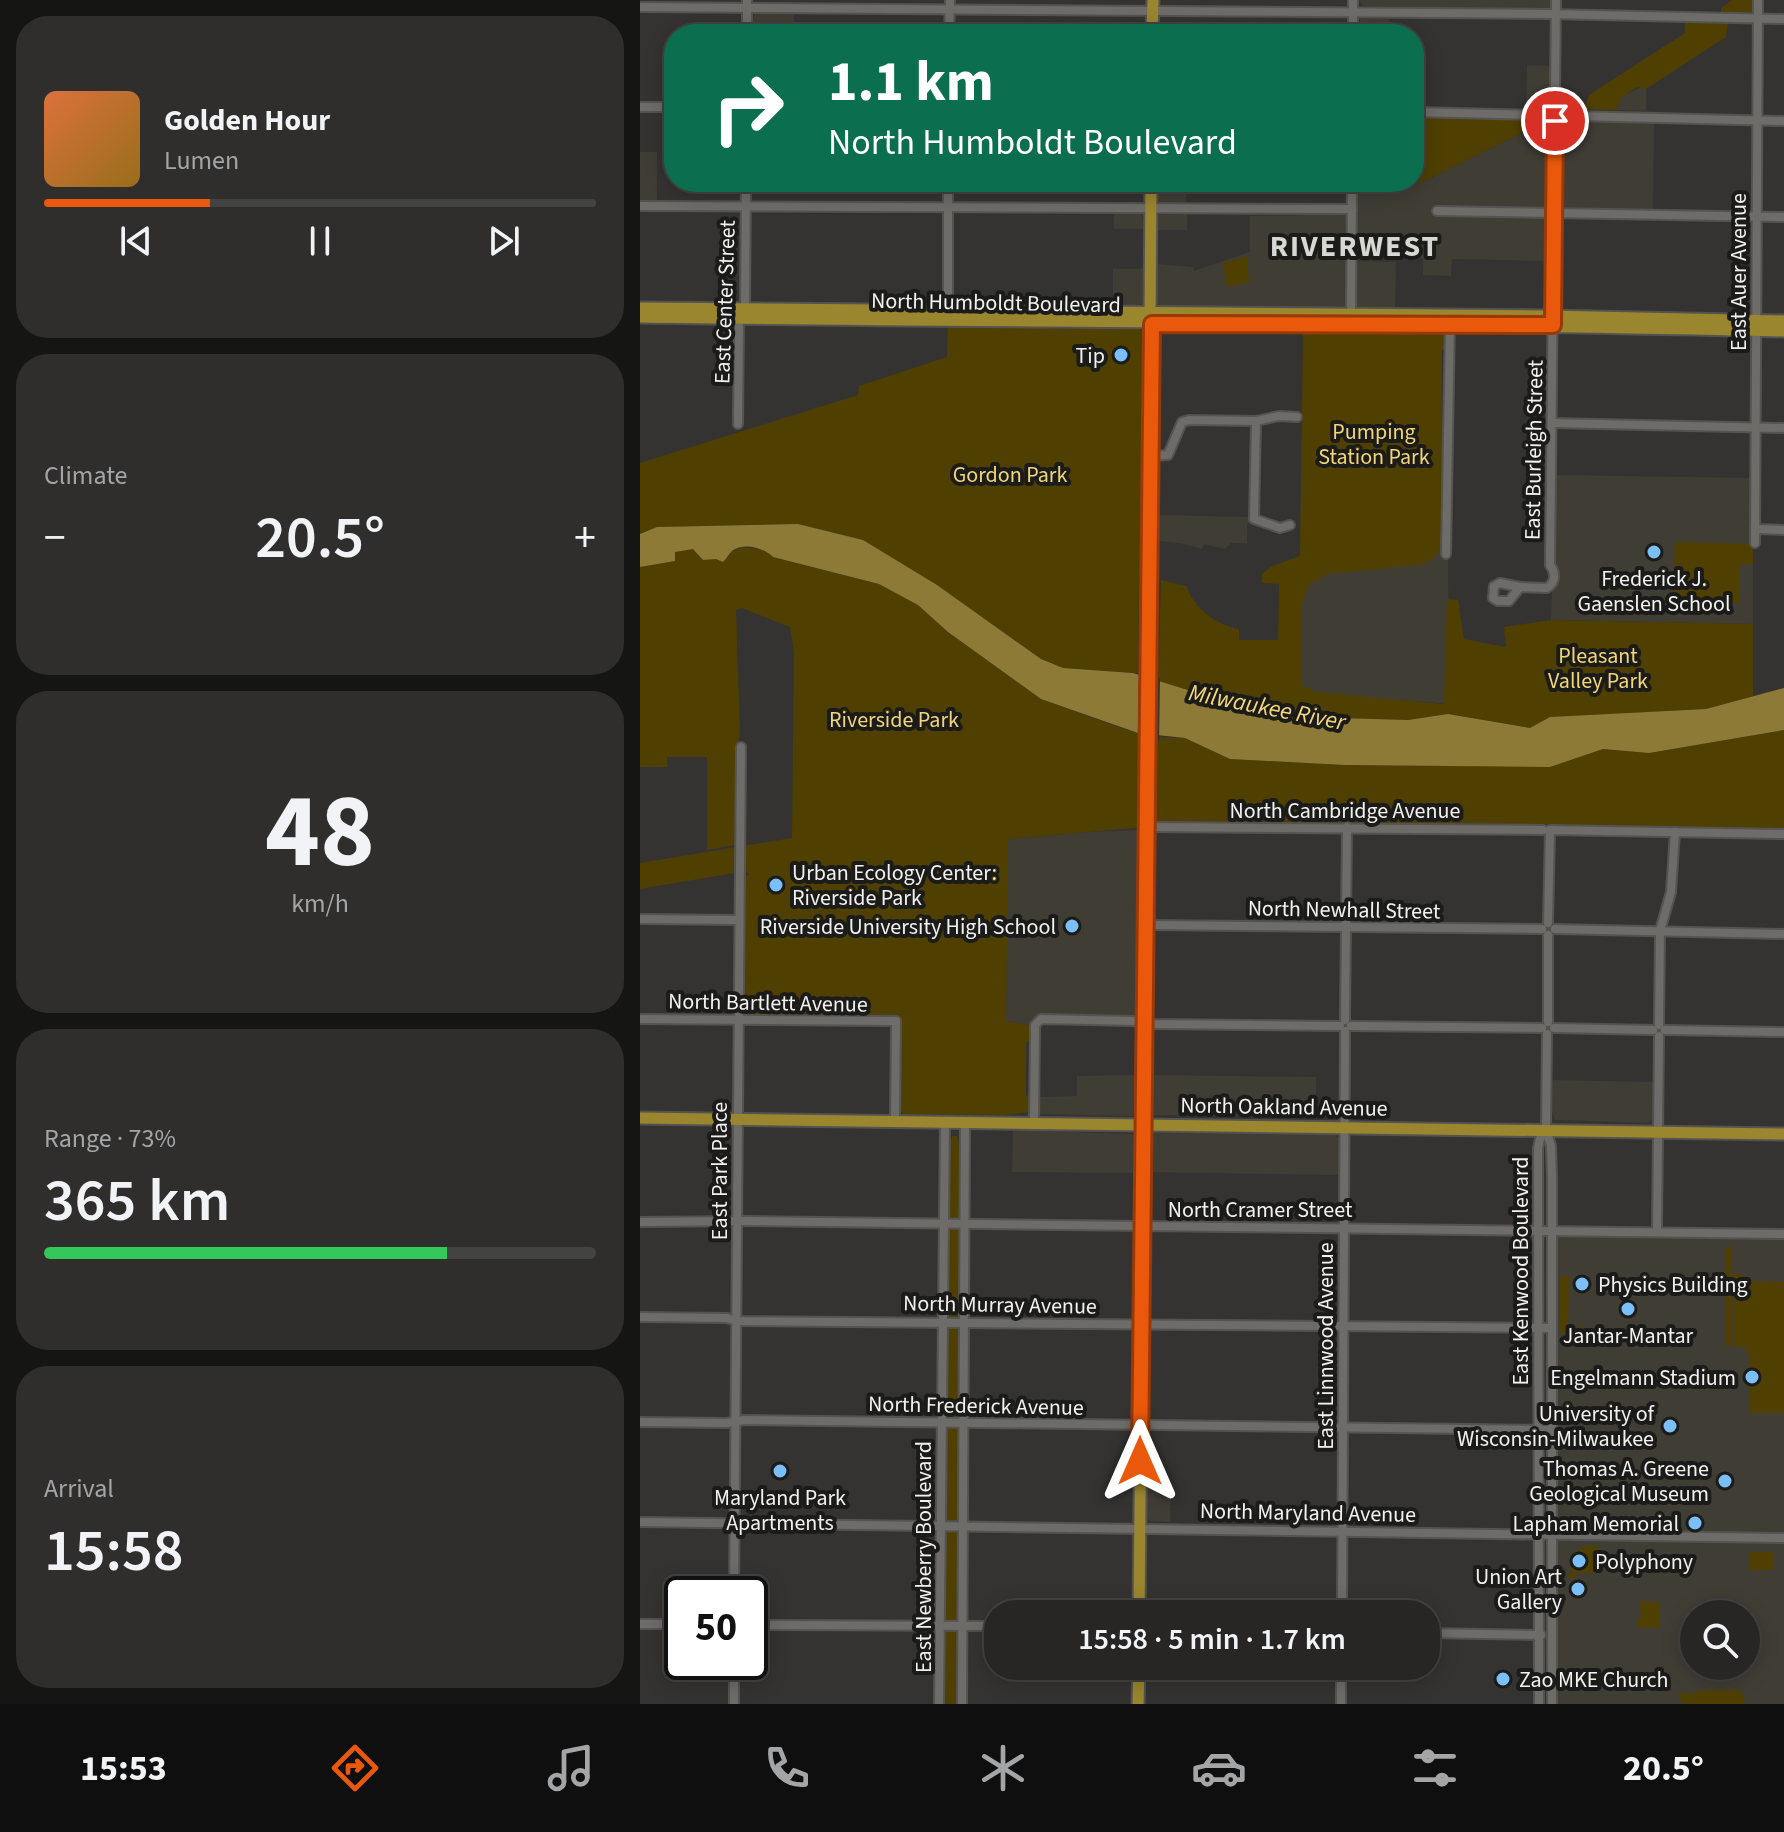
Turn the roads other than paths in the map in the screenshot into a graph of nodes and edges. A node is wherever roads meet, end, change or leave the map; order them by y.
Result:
1 (1353, 0) edge
2 (1556, 0) edge
3 (1758, 0) edge
4 (747, 4) edge
5 (950, 4) edge
6 (1153, 5) edge
7 (640, 7) edge
8 (1353, 13) junction
9 (1556, 14) junction
10 (1758, 19) junction
11 (1784, 19) edge
12 (949, 24) edge
13 (1353, 24) edge
14 (640, 107) edge
15 (664, 107) edge
16 (1424, 112) edge
17 (1555, 113) junction
18 (1756, 120) junction
19 (1784, 121) edge
20 (746, 192) edge
21 (948, 192) edge
22 (1151, 192) edge
23 (1352, 192) edge
24 (640, 206) edge
25 (745, 206) junction
26 (948, 207) junction
27 (1151, 208) junction
28 (1352, 209) junction
29 (1437, 211) dead end
30 (1554, 212) junction
31 (1756, 217) junction
32 (1784, 217) edge
33 (640, 308) edge
34 (742, 313) junction
35 (948, 316) junction
36 (640, 317) edge
37 (1152, 318) junction
38 (1351, 318) junction
39 (1450, 320) junction
40 (1553, 320) junction
41 (1784, 321) edge
42 (1756, 325) junction
43 (1784, 331) edge
44 (1297, 417) dead end
45 (1256, 421) junction
46 (1552, 423) junction
47 (738, 424) dead end
48 (1755, 428) junction
49 (1784, 428) edge
50 (1151, 456) junction
51 (1290, 525) dead end
52 (1755, 529) junction
53 (1784, 530) edge
54 (1755, 543) dead end
55 (1446, 554) dead end
56 (1520, 587) dead end
57 (741, 747) dead end
58 (1148, 822) junction
59 (1347, 827) junction
60 (1546, 830) junction
61 (1675, 832) junction
62 (1784, 834) edge
63 (640, 919) edge
64 (739, 920) junction
65 (1145, 925) junction
66 (1346, 928) junction
67 (1548, 929) junction
68 (1660, 931) junction
69 (1784, 934) edge
70 (640, 1019) edge
71 (738, 1020) junction
72 (1144, 1023) junction
73 (1345, 1026) junction
74 (1548, 1028) junction
75 (1659, 1030) junction
76 (1784, 1032) edge
77 (640, 1118) edge
78 (738, 1119) junction
79 (895, 1121) junction
80 (945, 1122) junction
81 (965, 1122) junction
82 (1034, 1123) junction
83 (1143, 1124) junction
84 (1344, 1127) junction
85 (1546, 1129) junction
86 (1658, 1131) junction
87 (1784, 1134) edge
88 (737, 1221) junction
89 (640, 1222) edge
90 (944, 1224) junction
91 (964, 1224) junction
92 (1142, 1226) junction
93 (1344, 1227) junction
94 (1538, 1230) junction
95 (1552, 1230) junction
96 (1657, 1231) junction
97 (1784, 1234) edge
98 (640, 1317) edge
99 (736, 1321) junction
100 (943, 1322) junction
101 (964, 1322) junction
102 (1141, 1324) junction
103 (1344, 1326) junction
104 (1552, 1328) junction
105 (1538, 1329) junction
106 (735, 1421) junction
107 (640, 1422) edge
108 (942, 1422) junction
109 (963, 1422) junction
110 (1141, 1425) junction
111 (1343, 1427) junction
112 (1538, 1430) junction
113 (1552, 1430) junction
114 (640, 1522) edge
115 (735, 1523) junction
116 (941, 1525) junction
117 (963, 1525) junction
118 (1140, 1527) junction
119 (1343, 1531) junction
120 (1538, 1534) junction
121 (1551, 1534) junction
122 (1784, 1538) edge
123 (734, 1576) edge
124 (1139, 1600) edge
125 (1342, 1600) edge
126 (640, 1624) edge
127 (664, 1624) edge
128 (768, 1625) edge
129 (940, 1626) junction
130 (962, 1626) junction
131 (984, 1626) edge
132 (1440, 1633) edge
133 (1539, 1635) junction
134 (1551, 1635) junction
135 (734, 1680) edge
136 (1139, 1680) edge
137 (1341, 1680) edge
138 (734, 1704) edge
139 (939, 1704) edge
140 (962, 1704) edge
141 (1138, 1704) edge
142 (1341, 1704) edge
143 (1539, 1704) edge
144 (1552, 1704) edge

1 - 8 street
2 - 9 street, East Burleigh Street
3 - 10 street, East Auer Avenue
4 - 5 street
4 - 7 street
5 - 6 street
5 - 12 street
6 - 8 street
8 - 9 street
8 - 13 street
9 - 10 street
9 - 17 street, East Burleigh Street
10 - 11 street
10 - 18 street, East Auer Avenue
14 - 15 street
16 - 17 street
17 - 18 street
17 - 30 street, East Burleigh Street
18 - 19 street
18 - 31 street, East Auer Avenue
20 - 25 street, East Center Street
21 - 26 street
22 - 27 main road
23 - 28 street
24 - 25 street
25 - 26 street
25 - 34 street, East Center Street
26 - 27 street
26 - 35 street
27 - 28 street
27 - 37 main road
28 - 38 street
29 - 30 street
30 - 31 street
30 - 40 street, East Burleigh Street
31 - 32 street
31 - 42 street, East Auer Avenue
33 - 34 main road, North Humboldt Boulevard
34 - 35 main road, North Humboldt Boulevard
34 - 36 main road, North Humboldt Boulevard
34 - 47 street, East Center Street
35 - 37 main road, North Humboldt Boulevard
37 - 38 main road, North Humboldt Boulevard
37 - 50 main road
38 - 39 main road, North Humboldt Boulevard
39 - 40 main road, North Humboldt Boulevard
39 - 55 street
40 - 42 main road, North Humboldt Boulevard
40 - 46 street, East Burleigh Street
41 - 42 main road, North Humboldt Boulevard
42 - 43 main road, North Humboldt Boulevard
42 - 48 street, East Auer Avenue
44 - 45 street
45 - 50 street
45 - 51 street
46 - 48 street
46 - 56 street, East Burleigh Street
48 - 49 street
48 - 52 street, East Auer Avenue
50 - 58 main road
52 - 53 street
52 - 54 street, East Auer Avenue
57 - 64 street, East Park Place
58 - 59 street, North Cambridge Avenue
58 - 65 main road
59 - 60 street, North Cambridge Avenue
59 - 66 street, East Linnwood Avenue
60 - 61 street, North Cambridge Avenue
60 - 67 street, East Kenwood Boulevard
61 - 62 street, North Cambridge Avenue
61 - 68 street
63 - 64 street
64 - 71 street, East Park Place
65 - 66 street, North Newhall Street
65 - 72 main road
66 - 67 street, North Newhall Street
66 - 73 street, East Linnwood Avenue
67 - 68 street, North Newhall Street
67 - 74 street, East Kenwood Boulevard
68 - 69 street, North Newhall Street
68 - 75 street
70 - 71 street, North Bartlett Avenue
71 - 78 street, East Park Place
71 - 79 street, North Bartlett Avenue
72 - 73 street
72 - 82 street
72 - 83 main road
73 - 74 street
73 - 84 street, East Linnwood Avenue
74 - 75 street
74 - 85 street, East Kenwood Boulevard
75 - 76 street
75 - 86 street
77 - 78 main road, North Oakland Avenue
78 - 79 main road, North Oakland Avenue
78 - 88 street, East Park Place
79 - 80 main road, North Oakland Avenue
80 - 81 main road, North Oakland Avenue
80 - 90 street, East Newberry Boulevard
81 - 82 main road, North Oakland Avenue
81 - 91 street, East Newberry Boulevard
82 - 83 main road, North Oakland Avenue
83 - 84 main road, North Oakland Avenue
83 - 92 main road
84 - 85 main road, North Oakland Avenue
84 - 93 street, East Linnwood Avenue
85 - 86 main road, North Oakland Avenue
85 - 94 street, East Kenwood Boulevard
85 - 95 street, East Kenwood Boulevard
86 - 87 main road, North Oakland Avenue
86 - 96 street
88 - 89 street, North Cramer Street
88 - 90 street, North Cramer Street
88 - 99 street, East Park Place
90 - 91 street, North Cramer Street
90 - 100 street, East Newberry Boulevard
91 - 92 street, North Cramer Street
91 - 101 street, East Newberry Boulevard
92 - 93 street, North Cramer Street
92 - 102 main road
93 - 94 street, North Cramer Street
93 - 103 street, East Linnwood Avenue
94 - 95 street, North Cramer Street
94 - 105 street, East Kenwood Boulevard
95 - 96 street, North Cramer Street
95 - 104 street, East Kenwood Boulevard
96 - 97 street, North Cramer Street
98 - 99 street, North Murray Avenue
99 - 100 street, North Murray Avenue
99 - 106 street, East Park Place
100 - 101 street, North Murray Avenue
100 - 108 street, East Newberry Boulevard
101 - 102 street, North Murray Avenue
101 - 109 street, East Newberry Boulevard
102 - 103 street, North Murray Avenue
102 - 110 main road
103 - 105 street, North Murray Avenue
103 - 111 street, East Linnwood Avenue
104 - 105 street, North Murray Avenue
104 - 113 street, East Kenwood Boulevard
105 - 112 street, East Kenwood Boulevard
106 - 107 street, North Frederick Avenue
106 - 108 street, North Frederick Avenue
106 - 115 street, East Park Place
108 - 109 street, North Frederick Avenue
108 - 116 street, East Newberry Boulevard
109 - 110 street, North Frederick Avenue
109 - 117 street, East Newberry Boulevard
110 - 111 street, North Frederick Avenue
110 - 118 main road
111 - 112 street, North Frederick Avenue
111 - 119 street, East Linnwood Avenue
112 - 113 street, North Frederick Avenue
112 - 120 street, East Kenwood Boulevard
113 - 121 street, East Kenwood Boulevard
114 - 115 street, North Maryland Avenue
115 - 116 street, North Maryland Avenue
115 - 123 street, East Park Place
116 - 117 street, North Maryland Avenue
116 - 129 street, East Newberry Boulevard
117 - 118 street, North Maryland Avenue
117 - 130 street, East Newberry Boulevard
118 - 119 street, North Maryland Avenue
118 - 124 main road
119 - 120 street, North Maryland Avenue
119 - 125 street, East Linnwood Avenue
120 - 121 street, North Maryland Avenue
120 - 133 street, East Kenwood Boulevard
121 - 122 street, North Maryland Avenue
121 - 134 street, East Kenwood Boulevard
126 - 127 street
128 - 129 street
129 - 130 street
129 - 139 street, East Newberry Boulevard
130 - 131 street
130 - 140 street, East Newberry Boulevard
132 - 133 street
133 - 134 street
133 - 143 street, East Kenwood Boulevard
134 - 144 street, East Kenwood Boulevard
135 - 138 street
136 - 141 main road
137 - 142 street

